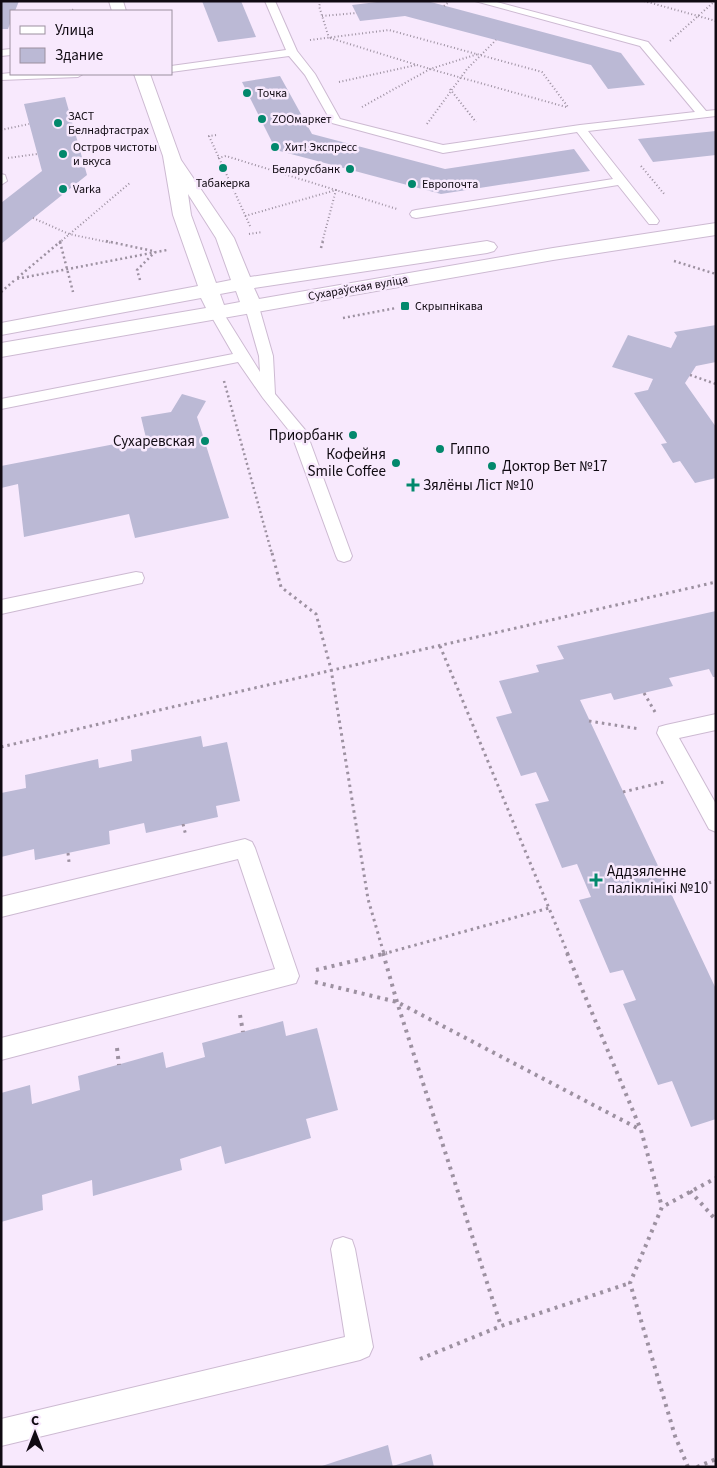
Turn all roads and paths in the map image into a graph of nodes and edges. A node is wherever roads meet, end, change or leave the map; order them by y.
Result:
1 (270, 1) edge
2 (321, 1) edge
3 (450, 1) edge
4 (480, 1) edge
5 (644, 1) edge
6 (715, 1) edge
7 (539, 2) edge
8 (444, 6) dead end
9 (357, 13) dead end
10 (526, 13) junction
11 (322, 16) junction
12 (698, 16) junction
13 (716, 21) edge
14 (329, 38) junction
15 (496, 40) dead end
16 (292, 52) junction
17 (479, 54) junction
18 (655, 55) junction
19 (417, 65) junction
20 (172, 69) edge
21 (430, 69) junction
22 (39, 75) edge
23 (142, 75) edge
24 (1, 77) edge
25 (459, 77) junction
26 (317, 87) junction
27 (450, 89) junction
28 (568, 107) junction
29 (716, 113) edge
30 (703, 114) junction
31 (336, 121) junction
32 (29, 124) dead end
33 (580, 128) junction
34 (1, 130) edge
35 (216, 135) dead end
36 (490, 142) junction
37 (415, 143) junction
38 (37, 154) dead end
39 (172, 156) junction
40 (218, 158) junction
41 (1, 160) edge
42 (621, 180) junction
43 (131, 182) dead end
44 (336, 190) junction
45 (716, 212) edge
46 (416, 214) joint
47 (245, 216) junction
48 (33, 218) dead end
49 (653, 221) junction
50 (250, 226) dead end
51 (716, 229) edge
52 (69, 234) junction
53 (60, 242) junction
54 (321, 250) dead end
55 (156, 252) junction
56 (673, 260) dead end
57 (67, 269) junction
58 (716, 274) edge
59 (16, 279) junction
60 (242, 284) junction
61 (142, 288) dead end
62 (207, 290) junction
63 (1, 292) edge
64 (73, 293) dead end
65 (252, 308) junction
66 (217, 314) junction
67 (363, 314) dead end
68 (343, 318) dead end
69 (1, 329) edge
70 (1, 350) edge
71 (242, 357) junction
72 (218, 361) junction
73 (690, 375) dead end
74 (716, 384) edge
75 (268, 395) junction
76 (1, 404) edge
77 (344, 556) dead end
78 (136, 578) dead end
79 (716, 582) edge
80 (1, 607) edge
81 (440, 646) junction
82 (331, 669) junction
83 (590, 721) dead end
84 (716, 722) edge
85 (666, 733) junction
86 (1, 747) edge
87 (690, 777) junction
88 (623, 792) dead end
89 (716, 823) edge
90 (716, 882) edge
91 (670, 893) dead end
92 (1, 907) edge
93 (549, 908) junction
94 (383, 954) junction
95 (288, 976) junction
96 (397, 1002) junction
97 (1, 1050) edge
98 (641, 1130) junction
99 (716, 1178) edge
100 (690, 1191) junction
101 (662, 1207) junction
102 (716, 1220) edge
103 (343, 1249) dead end
104 (630, 1283) junction
105 (501, 1326) junction
106 (420, 1359) dead end
107 (1, 1433) edge
108 (716, 1459) edge
109 (688, 1467) edge
110 (697, 1467) edge

1 - 16 lane
2 - 11 path
3 - 8 path
4 - 10 lane
5 - 12 path
6 - 12 path
7 - 10 lane
9 - 11 path
10 - 18 lane
11 - 14 path
12 - 13 path
12 - 18 path
14 - 17 path
14 - 19 path
15 - 17 path
16 - 20 lane
16 - 26 lane
17 - 21 path
17 - 25 path
17 - 28 path
18 - 30 lane
19 - 21 path
19 - 26 path
21 - 25 path
21 - 31 path
22 - 24 lane
23 - 39 main road
25 - 27 path
25 - 28 path
26 - 31 lane
27 - 36 path
27 - 37 path
28 - 33 path
29 - 30 lane
30 - 33 lane
31 - 37 lane
32 - 34 path
33 - 36 lane
33 - 42 lane
35 - 40 path
36 - 37 lane
38 - 41 path
39 - 60 main road
39 - 62 main road
40 - 44 path
40 - 47 path
42 - 46 lane
42 - 49 lane
43 - 52 path
44 - 46 path
44 - 47 path
44 - 54 path
45 - 49 main road, Сухараўская вуліца
47 - 50 path
48 - 52 path
49 - 60 main road, Сухараўская вуліца
51 - 65 main road, Сухараўская вуліца
52 - 53 path
52 - 55 path
53 - 57 path
53 - 59 path
55 - 57 path
55 - 61 path
56 - 58 path
57 - 59 path
57 - 64 path
59 - 63 path
60 - 62 main road, Сухараўская вуліца
60 - 65 main road
62 - 66 main road
62 - 69 main road, Сухараўская вуліца
65 - 66 main road, Сухараўская вуліца
65 - 75 lane
66 - 70 main road, Сухараўская вуліца
66 - 71 lane
67 - 68 path
71 - 72 lane
71 - 75 lane
72 - 76 lane
72 - 82 path
73 - 74 path
75 - 77 lane
78 - 80 lane
79 - 81 path
81 - 82 path
81 - 93 path
82 - 86 path
82 - 94 path
83 - 85 path
84 - 85 lane
85 - 87 lane
87 - 88 path
87 - 89 lane
90 - 91 path
92 - 95 lane
93 - 94 path
93 - 98 path
94 - 95 path
94 - 96 path
95 - 96 path
95 - 97 lane
96 - 98 path
96 - 105 path
98 - 101 path
99 - 100 path
100 - 101 path
100 - 102 path
101 - 104 path
103 - 107 lane
104 - 105 path
104 - 109 path
105 - 106 path
108 - 110 path

